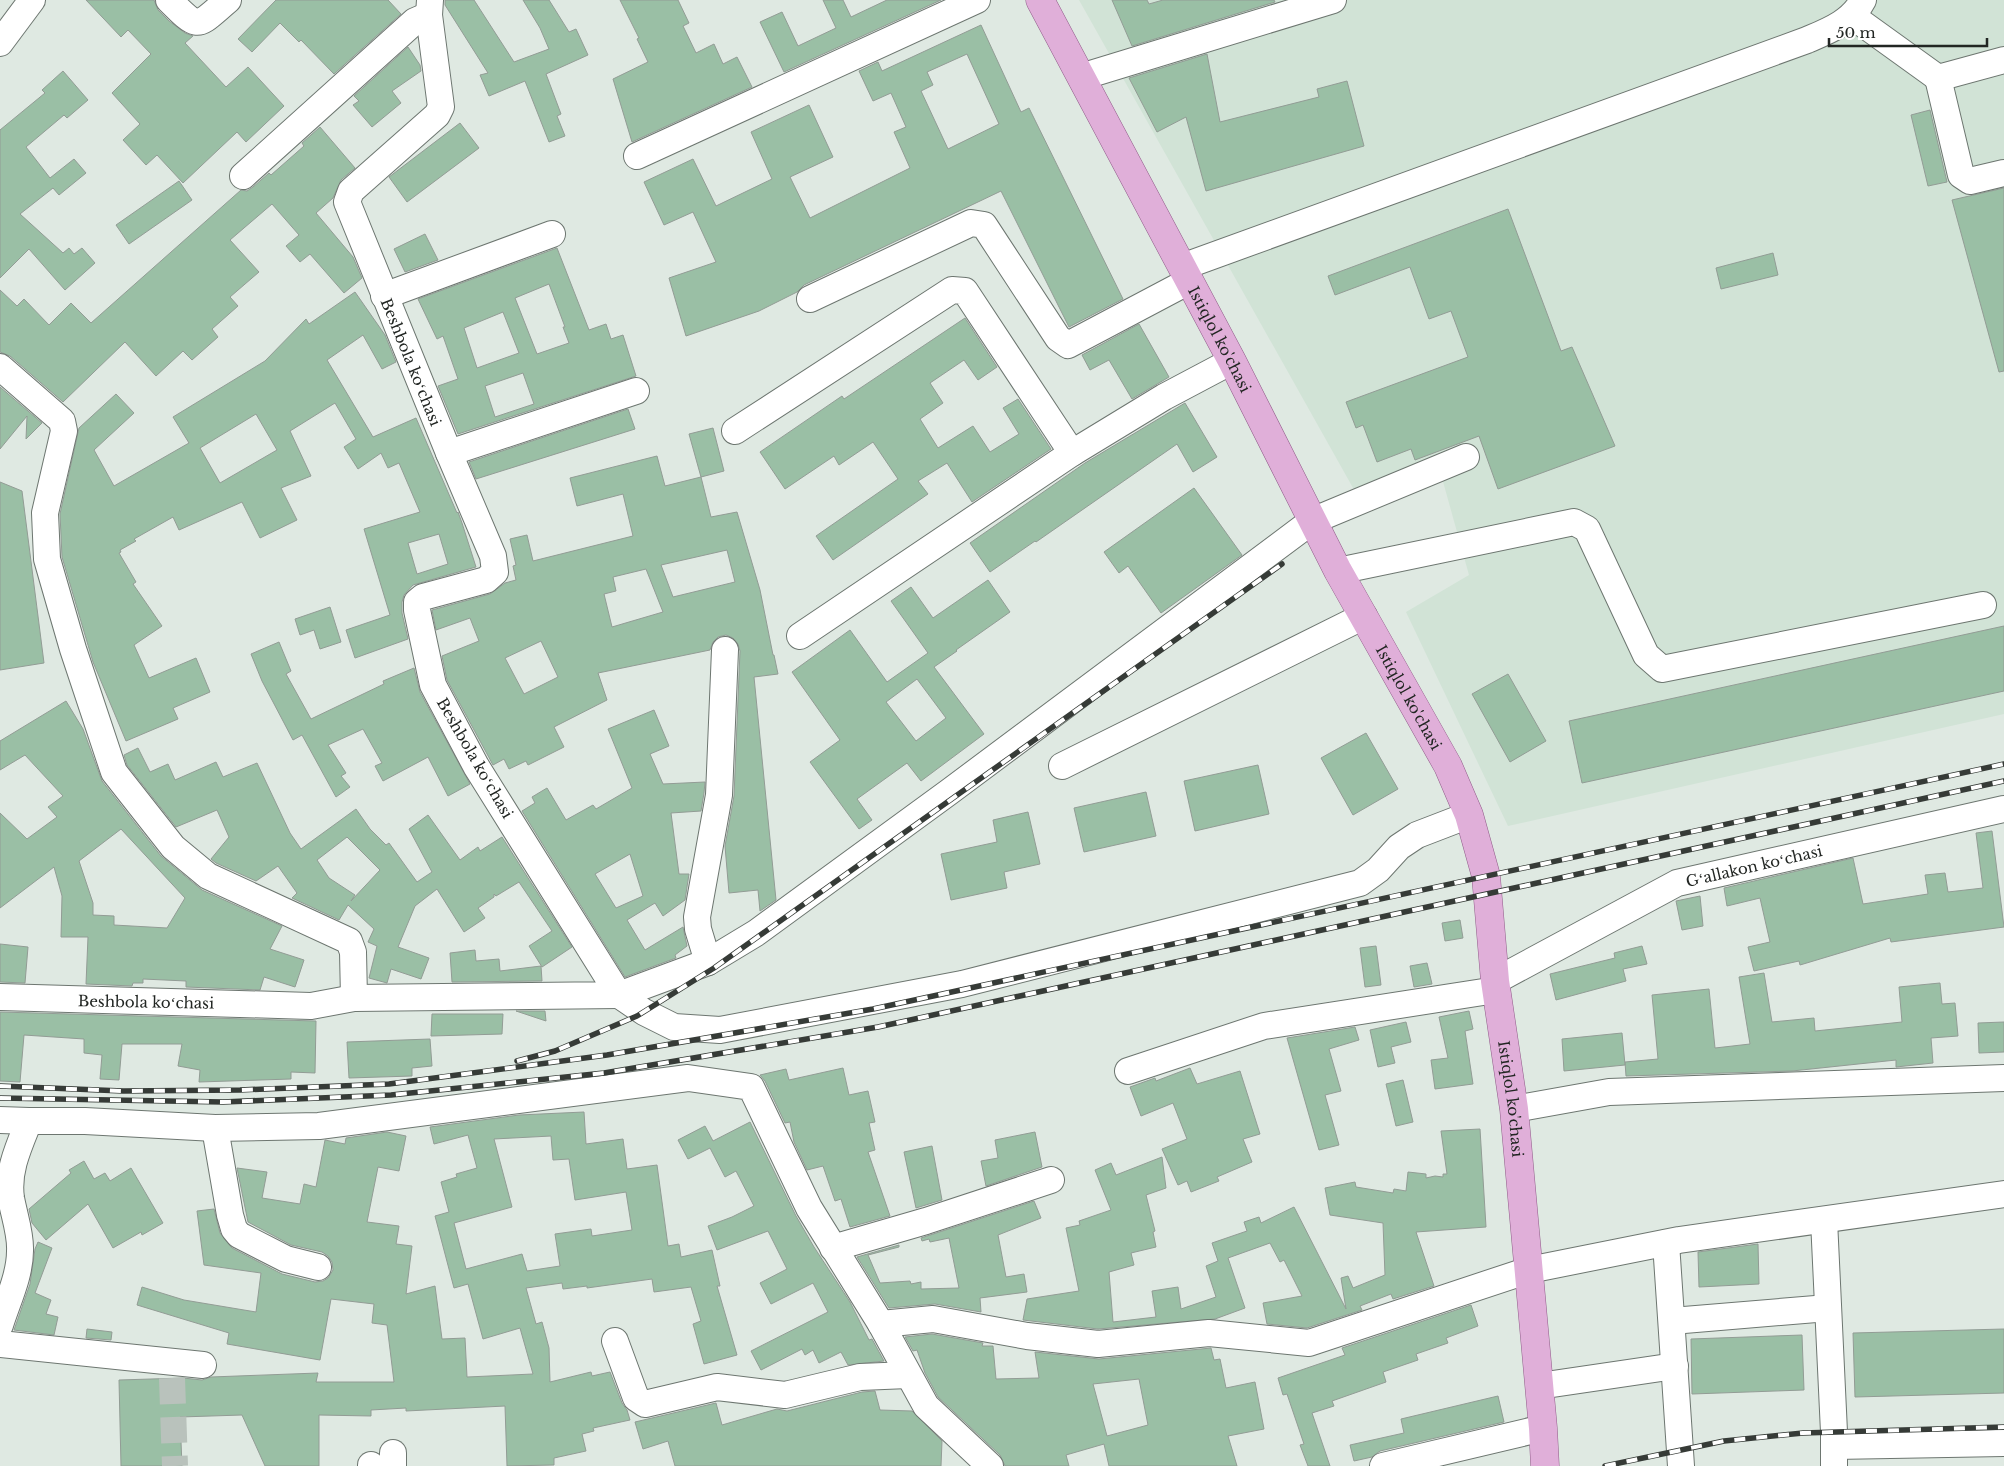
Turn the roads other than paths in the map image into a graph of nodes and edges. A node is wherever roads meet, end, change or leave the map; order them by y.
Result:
1 (32, 0) edge
2 (169, 0) edge
3 (228, 0) edge
4 (977, 0) edge
5 (1040, 0) edge
6 (1333, 0) edge
7 (430, 7) edge
8 (1857, 8) edge
9 (0, 43) edge
10 (2004, 60) edge
11 (1081, 77) junction
12 (1938, 78) junction
13 (637, 156) dead end
14 (2004, 173) edge
15 (244, 176) dead end
16 (552, 234) dead end
17 (1185, 274) junction
18 (384, 296) junction
19 (810, 299) dead end
20 (1232, 361) junction
21 (0, 367) edge
22 (636, 390) dead end
23 (735, 432) dead end
24 (448, 453) junction
25 (1072, 453) junction
26 (1466, 457) dead end
27 (1312, 521) junction
28 (1338, 571) junction
29 (1983, 605) dead end
30 (1364, 616) junction
31 (800, 636) dead end
32 (725, 650) dead end
33 (1062, 766) dead end
34 (2004, 809) edge
35 (1468, 815) junction
36 (708, 962) junction
37 (1495, 985) junction
38 (618, 995) junction
39 (0, 997) edge
40 (354, 998) junction
41 (1128, 1071) dead end
42 (2004, 1078) edge
43 (1514, 1109) junction
44 (0, 1120) edge
45 (29, 1121) junction
46 (215, 1128) junction
47 (1051, 1180) dead end
48 (2004, 1194) edge
49 (1824, 1220) junction
50 (1666, 1242) junction
51 (834, 1248) junction
52 (318, 1267) dead end
53 (1529, 1270) junction
54 (1828, 1308) junction
55 (1672, 1321) junction
56 (881, 1324) junction
57 (0, 1325) edge
58 (615, 1341) dead end
59 (0, 1344) edge
60 (203, 1365) dead end
61 (1675, 1366) junction
62 (908, 1375) junction
63 (1539, 1386) junction
64 (1543, 1428) junction
65 (2004, 1443) edge
66 (1834, 1456) edge
67 (990, 1466) edge
68 (1383, 1466) edge
69 (1545, 1466) edge
70 (1681, 1466) edge

1 - 9 street
2 - 3 street
4 - 13 street
5 - 11 main road, Istiqlol ko'chasi
6 - 11 street
7 - 15 street
7 - 18 street, Beshbola koʻchasi
8 - 12 street
8 - 17 street
10 - 12 street
11 - 17 main road, Istiqlol ko'chasi
12 - 14 street
16 - 18 street
17 - 19 street
17 - 20 main road, Istiqlol ko'chasi
18 - 24 street, Beshbola koʻchasi
20 - 25 street
20 - 27 main road, Istiqlol ko'chasi
21 - 40 street
22 - 24 street
23 - 25 street
24 - 38 street, Beshbola koʻchasi
25 - 31 street
26 - 27 street
27 - 28 main road, Istiqlol ko'chasi
27 - 36 street
28 - 29 street
28 - 30 main road, Istiqlol ko'chasi
30 - 33 street
30 - 35 main road, Istiqlol ko'chasi
32 - 36 street
34 - 37 street, Gʻallakon koʻchasi
35 - 37 main road, Istiqlol ko'chasi
35 - 38 street
36 - 38 street
37 - 41 street, Gʻallakon koʻchasi
37 - 43 main road, Istiqlol ko'chasi
38 - 40 street, Beshbola koʻchasi
39 - 40 street, Beshbola koʻchasi
42 - 43 street
43 - 53 main road, Istiqlol ko'chasi
44 - 45 street
45 - 46 street
45 - 57 street
46 - 51 street
46 - 52 street
47 - 51 street
48 - 49 street
49 - 50 street
49 - 54 street
50 - 53 street
50 - 55 street
51 - 56 street
53 - 56 street
53 - 63 main road, Istiqlol ko'chasi
54 - 55 street
54 - 66 street
55 - 61 street
56 - 62 street
58 - 62 street
59 - 60 street
61 - 63 street
61 - 70 street
62 - 67 street
63 - 64 main road, Istiqlol ko'chasi
64 - 68 street
64 - 69 main road, Istiqlol ko'chasi
65 - 66 street

